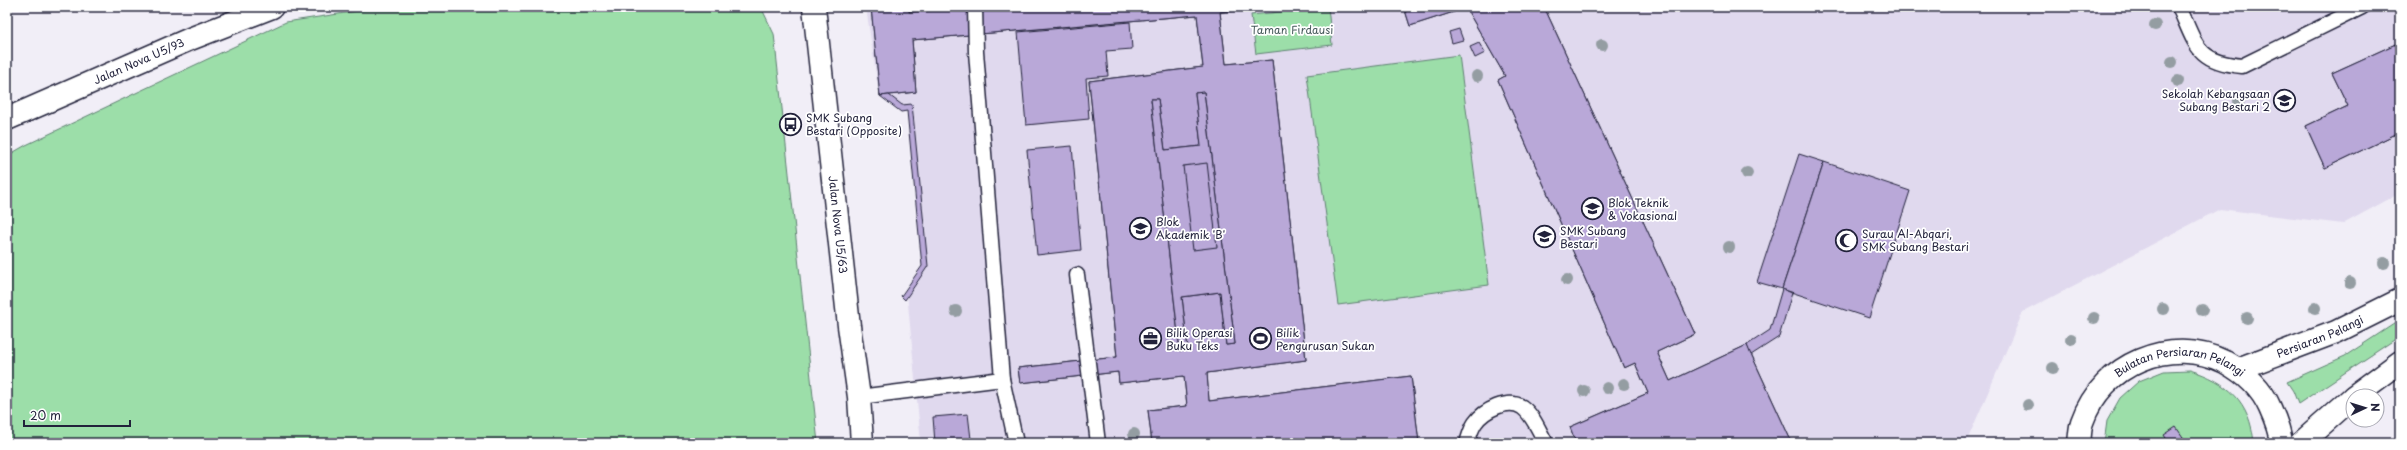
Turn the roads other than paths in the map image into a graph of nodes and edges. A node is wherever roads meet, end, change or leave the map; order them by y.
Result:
1 (272, 7) edge
2 (814, 7) edge
3 (975, 7) edge
4 (2178, 7) edge
5 (2362, 7) edge
6 (7, 119) edge
7 (1077, 275) dead end
8 (2400, 300) edge
9 (2400, 362) edge
10 (2238, 369) junction
11 (1002, 379) junction
12 (2365, 388) edge
13 (859, 397) junction
14 (2345, 404) edge
15 (862, 443) edge
16 (1016, 443) edge
17 (1098, 443) edge
18 (1467, 443) edge
19 (1546, 443) edge
20 (2079, 443) edge
21 (2280, 443) edge
22 (2301, 443) edge

1 - 6 street, Jalan Nova U5/93
2 - 13 street, Jalan Nova U5/63
3 - 11 lane
4 - 5 lane
7 - 17 lane
8 - 10 street, Persiaran Pelangi
9 - 12 street
10 - 20 street, Bulatan Persiaran Pelangi
10 - 21 street, Bulatan Persiaran Pelangi
11 - 13 lane
11 - 16 lane
13 - 15 street, Jalan Nova U5/63
14 - 22 street
18 - 19 lane

